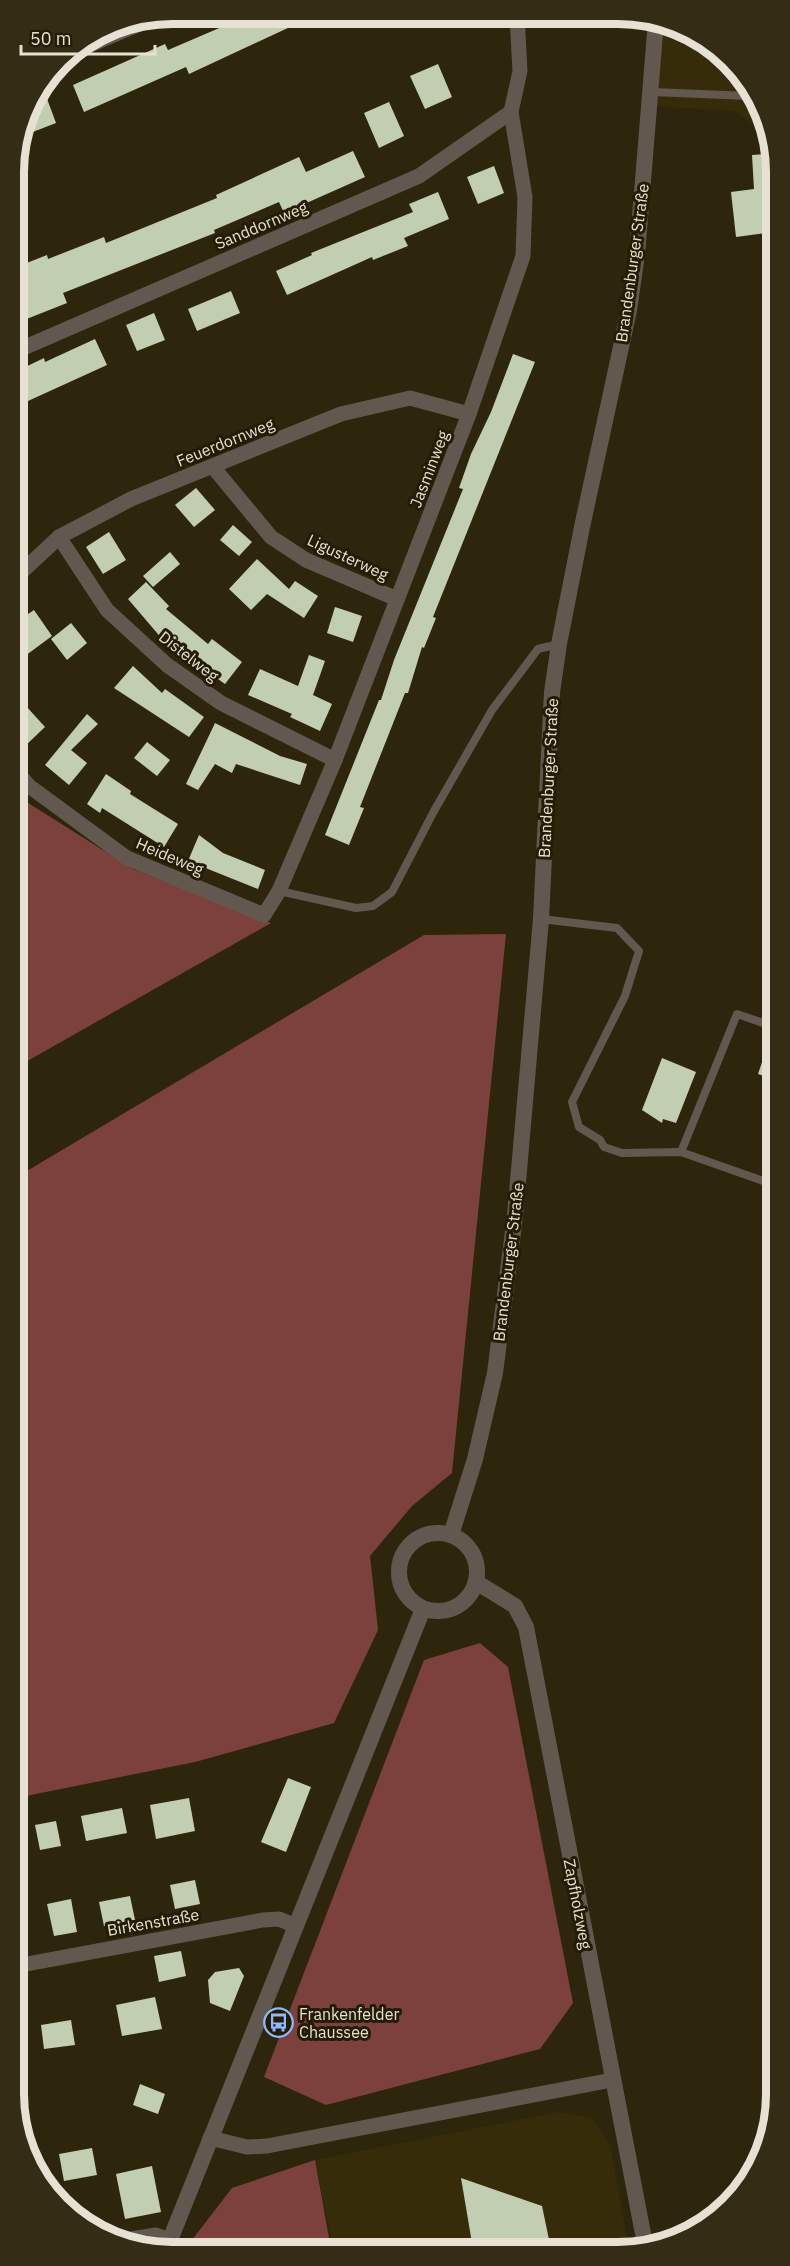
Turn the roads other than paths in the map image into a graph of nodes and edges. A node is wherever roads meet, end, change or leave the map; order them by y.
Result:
1 (517, 24) edge
2 (656, 29) edge
3 (652, 92) junction
4 (744, 96) edge
5 (511, 112) junction
6 (24, 347) edge
7 (469, 414) junction
8 (213, 467) junction
9 (58, 537) junction
10 (24, 569) edge
11 (397, 599) junction
12 (559, 644) junction
13 (335, 760) junction
14 (24, 780) edge
15 (279, 891) junction
16 (264, 915) joint
17 (541, 920) junction
18 (766, 1024) edge
19 (681, 1152) junction
20 (766, 1182) edge
21 (451, 1535) junction
22 (476, 1582) junction
23 (423, 1609) junction
24 (296, 1926) junction
25 (24, 1965) edge
26 (612, 2080) junction
27 (210, 2138) junction
28 (138, 2238) edge
29 (644, 2240) edge
30 (164, 2242) edge
31 (169, 2242) edge

1 - 5 street, Jasminweg
2 - 3 street, Brandenburger Straße
3 - 4 lane
3 - 12 street, Brandenburger Straße
5 - 6 street, Sanddornweg
5 - 7 street, Jasminweg
7 - 8 street, Feuerdornweg
7 - 11 street, Jasminweg
8 - 9 street, Feuerdornweg
8 - 11 street, Ligusterweg
9 - 10 street, Feuerdornweg
9 - 13 street, Distelweg
11 - 13 street, Jasminweg
12 - 15 lane
12 - 17 street, Brandenburger Straße
13 - 15 street, Jasminweg
14 - 16 street, Heideweg
15 - 16 street, Jasminweg
17 - 19 lane
17 - 21 street, Brandenburger Straße
18 - 19 lane
19 - 20 lane
21 - 22 street
21 - 23 street
22 - 23 street
22 - 26 street, Zapfholzweg
23 - 24 street
24 - 25 street, Birkenstraße
24 - 27 street
26 - 27 street
26 - 29 street, Zapfholzweg
27 - 31 street
28 - 30 street

